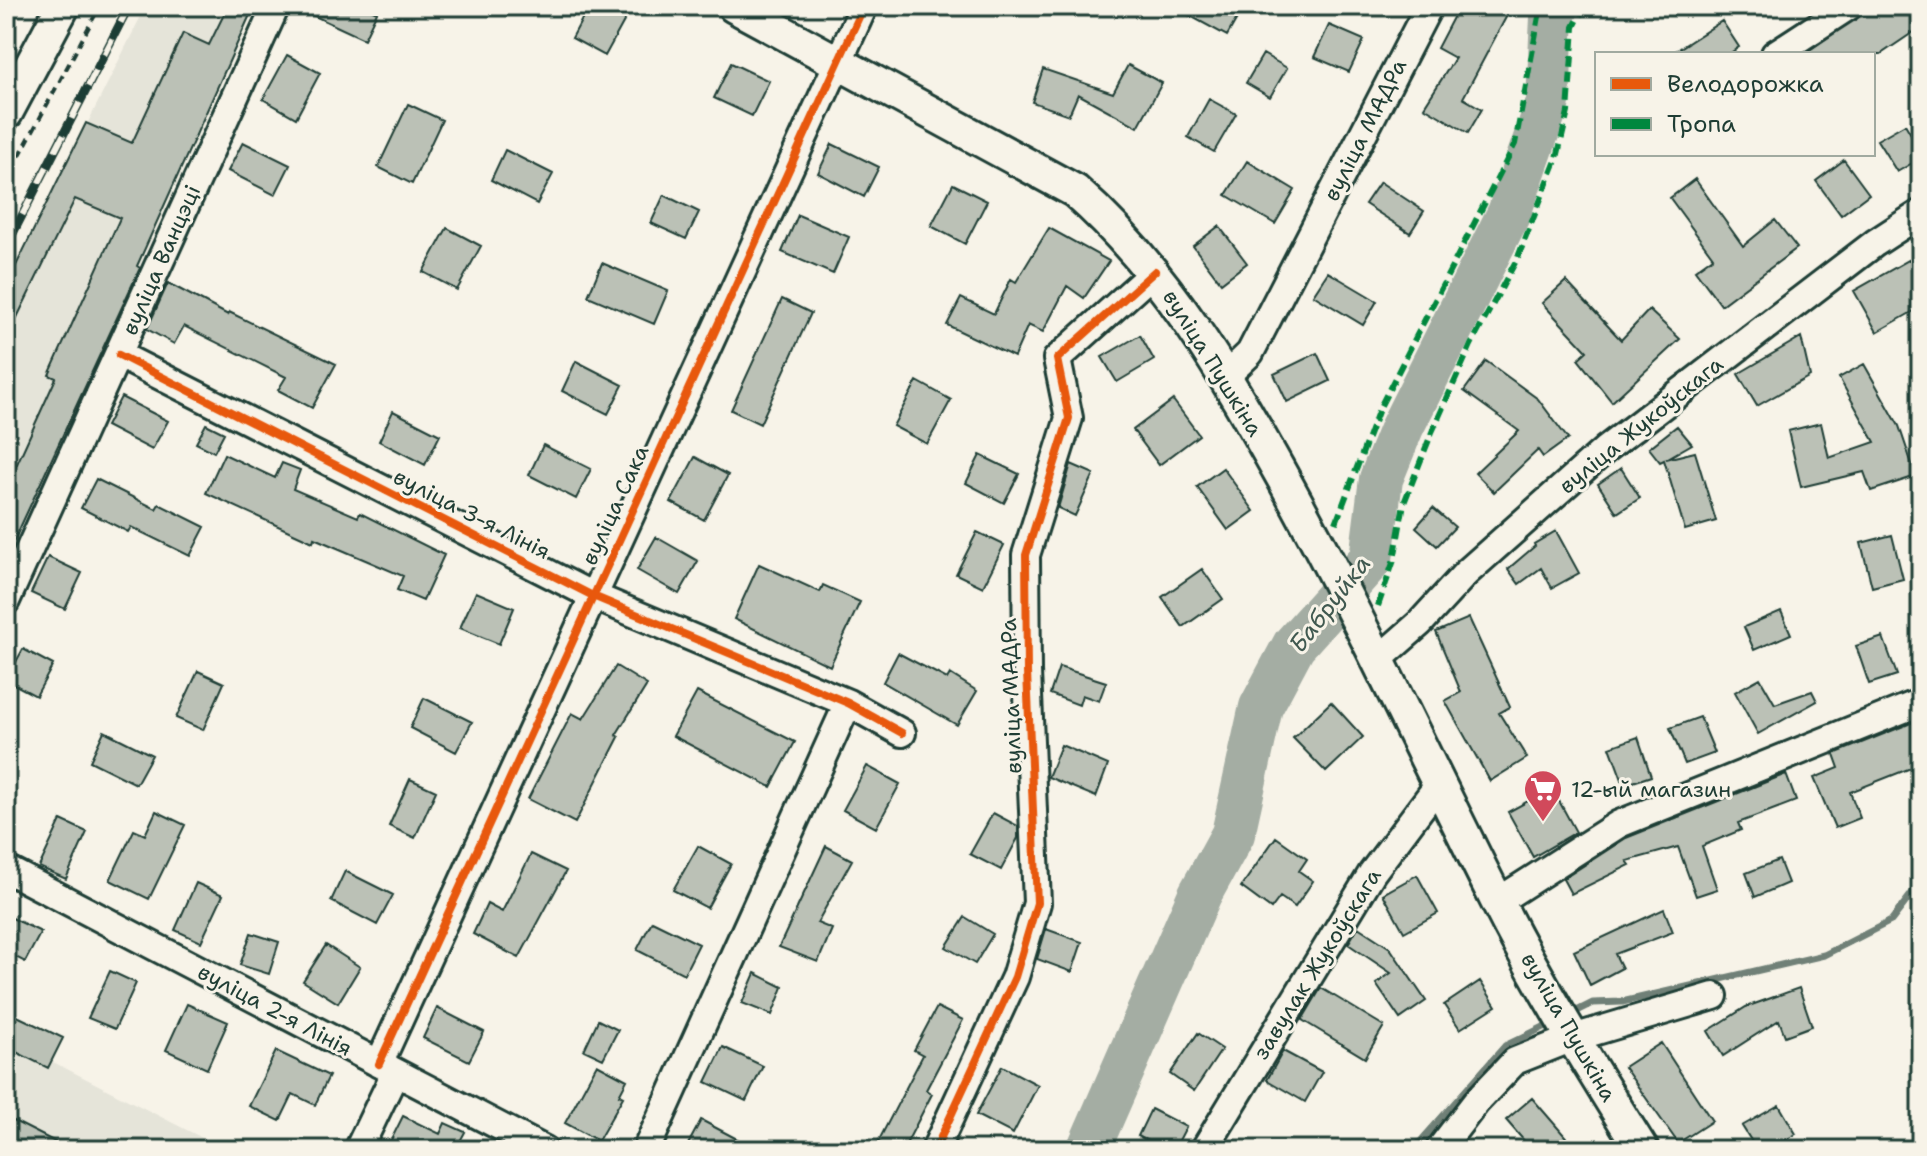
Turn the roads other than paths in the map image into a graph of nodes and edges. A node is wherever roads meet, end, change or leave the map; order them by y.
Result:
1 (276, 6) edge
2 (734, 6) edge
3 (864, 6) edge
4 (1429, 6) edge
5 (1849, 6) edge
6 (60, 7) edge
7 (1778, 52) edge
8 (838, 62) junction
9 (6, 113) edge
10 (1921, 213) edge
11 (1155, 271) junction
12 (119, 355) junction
13 (1226, 376) junction
14 (593, 596) junction
15 (6, 601) edge
16 (1379, 659) junction
17 (1921, 702) edge
18 (848, 703) junction
19 (902, 733) dead end
20 (1439, 784) junction
21 (6, 869) edge
22 (1497, 902) junction
23 (1714, 996) dead end
24 (1565, 1024) junction
25 (387, 1068) junction
26 (358, 1150) edge
27 (545, 1150) edge
28 (646, 1150) edge
29 (935, 1150) edge
30 (1204, 1150) edge
31 (1439, 1150) edge
32 (1642, 1150) edge

1 - 12 street, вуліца Ванцэці
2 - 8 main road, вуліца Пушкіна
3 - 8 street, вуліца Сака
4 - 13 street, вуліца МАДРа
5 - 7 street
6 - 9 main road
8 - 11 main road, вуліца Пушкіна
8 - 14 street, вуліца Сака
10 - 16 street, вуліца Жукоўскага
11 - 13 main road, вуліца Пушкіна
11 - 29 street, вуліца МАДРа
12 - 14 street, вуліца 3-я Лінія
12 - 15 street, вуліца Ванцэці
13 - 16 main road, вуліца Пушкіна
14 - 18 street, вуліца 3-я Лінія
14 - 25 street, вуліца Сака
16 - 20 main road, вуліца Пушкіна
17 - 22 street
18 - 19 street, вуліца 3-я Лінія
18 - 28 street
20 - 22 main road, вуліца Пушкіна
20 - 30 street, завулак Жукоўскага
21 - 25 street, вуліца 2-я Лінія
22 - 24 main road, вуліца Пушкіна
23 - 24 street
24 - 31 street
24 - 32 main road, вуліца Пушкіна
25 - 26 street, вуліца Сака
25 - 27 street, вуліца 2-я Лінія

